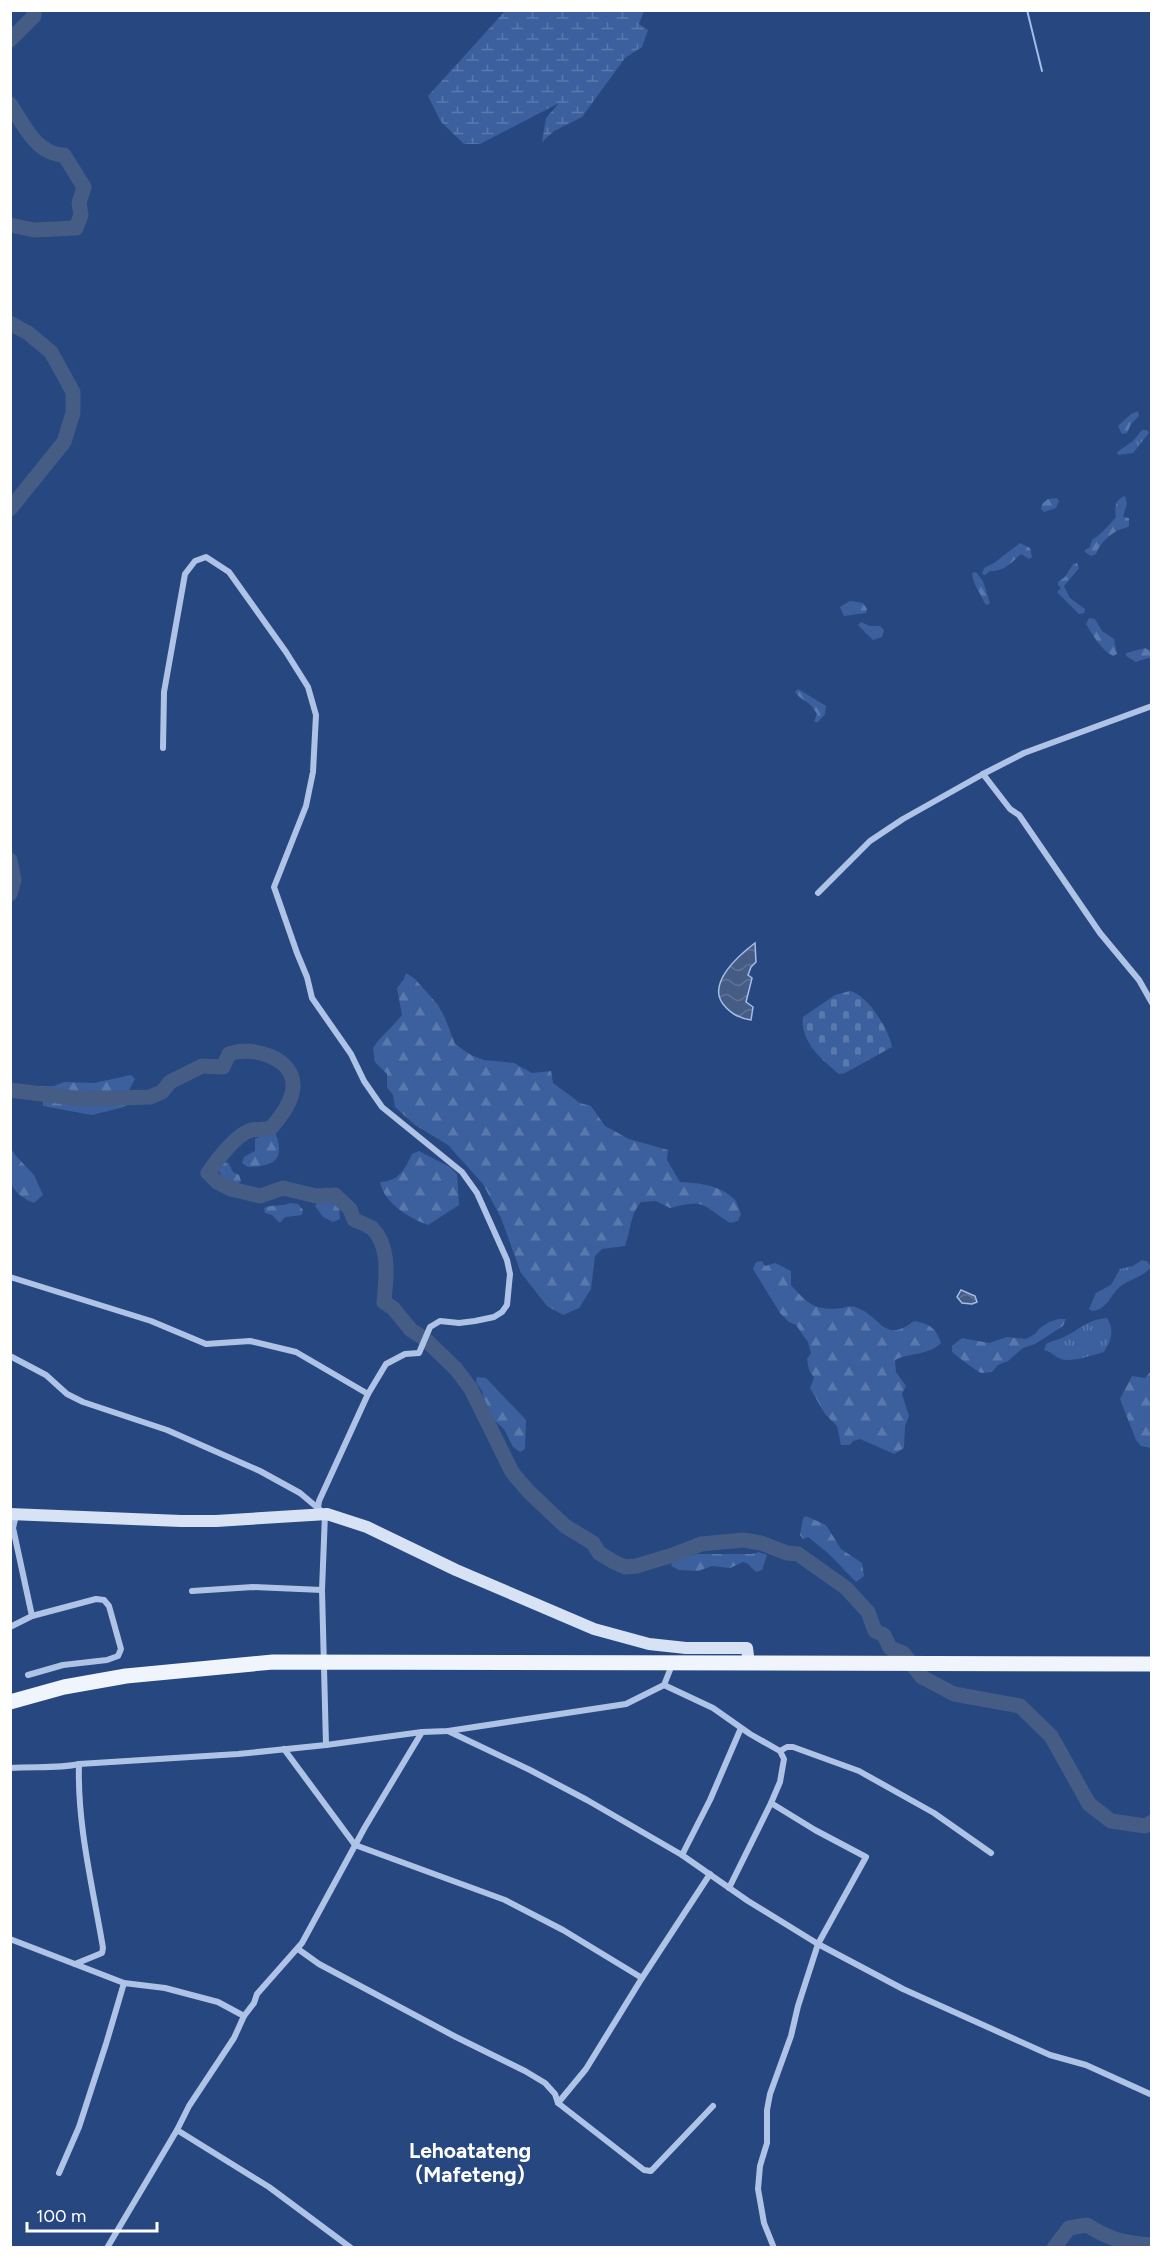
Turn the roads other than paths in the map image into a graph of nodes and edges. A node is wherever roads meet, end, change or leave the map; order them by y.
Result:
1 (1152, 706) edge
2 (163, 747) dead end
3 (983, 774) junction
4 (818, 893) dead end
5 (1152, 1003) edge
6 (10, 1277) edge
7 (10, 1356) edge
8 (368, 1394) junction
9 (321, 1511) junction
10 (13, 1515) edge
11 (322, 1590) junction
12 (192, 1591) dead end
13 (32, 1616) junction
14 (10, 1627) edge
15 (325, 1663) junction
16 (672, 1664) junction
17 (749, 1664) junction
18 (1152, 1664) edge
19 (28, 1675) dead end
20 (664, 1685) junction
21 (10, 1702) edge
22 (741, 1728) junction
23 (447, 1731) junction
24 (422, 1732) junction
25 (326, 1745) junction
26 (284, 1749) junction
27 (780, 1751) junction
28 (79, 1764) junction
29 (10, 1768) edge
30 (771, 1803) junction
31 (355, 1845) junction
32 (991, 1853) dead end
33 (682, 1855) junction
34 (710, 1874) junction
35 (729, 1888) junction
36 (10, 1939) edge
37 (818, 1944) junction
38 (298, 1949) junction
39 (75, 1964) junction
40 (642, 1978) junction
41 (124, 1983) junction
42 (244, 2016) junction
43 (1150, 2094) dead end
44 (558, 2103) junction
45 (713, 2106) dead end
46 (177, 2130) junction
47 (59, 2174) dead end
48 (107, 2247) edge
49 (351, 2247) edge
50 (774, 2247) edge

1 - 3 street
2 - 8 street
3 - 4 street
3 - 5 street
6 - 8 street
7 - 9 street
8 - 9 street
9 - 10 street
9 - 11 street
9 - 17 street
10 - 13 street
11 - 12 street
11 - 15 street
13 - 14 street
13 - 19 street
15 - 16 main road
15 - 21 main road
15 - 25 street
16 - 17 main road
16 - 20 street
17 - 18 main road
20 - 22 street
20 - 23 street
22 - 27 street
22 - 33 street
23 - 24 street
23 - 33 street
24 - 25 street
24 - 31 street
25 - 26 street
26 - 28 street
26 - 31 street
27 - 30 street
27 - 32 street
28 - 29 street
28 - 39 street
30 - 35 street
30 - 37 street
31 - 38 street
31 - 40 street
33 - 34 street
34 - 35 street
34 - 40 street
35 - 37 street
36 - 39 street
37 - 43 street
37 - 50 street
38 - 42 street
38 - 44 street
39 - 41 street
40 - 44 street
41 - 42 street
41 - 47 street
42 - 46 street
44 - 45 street
46 - 48 street
46 - 49 street

